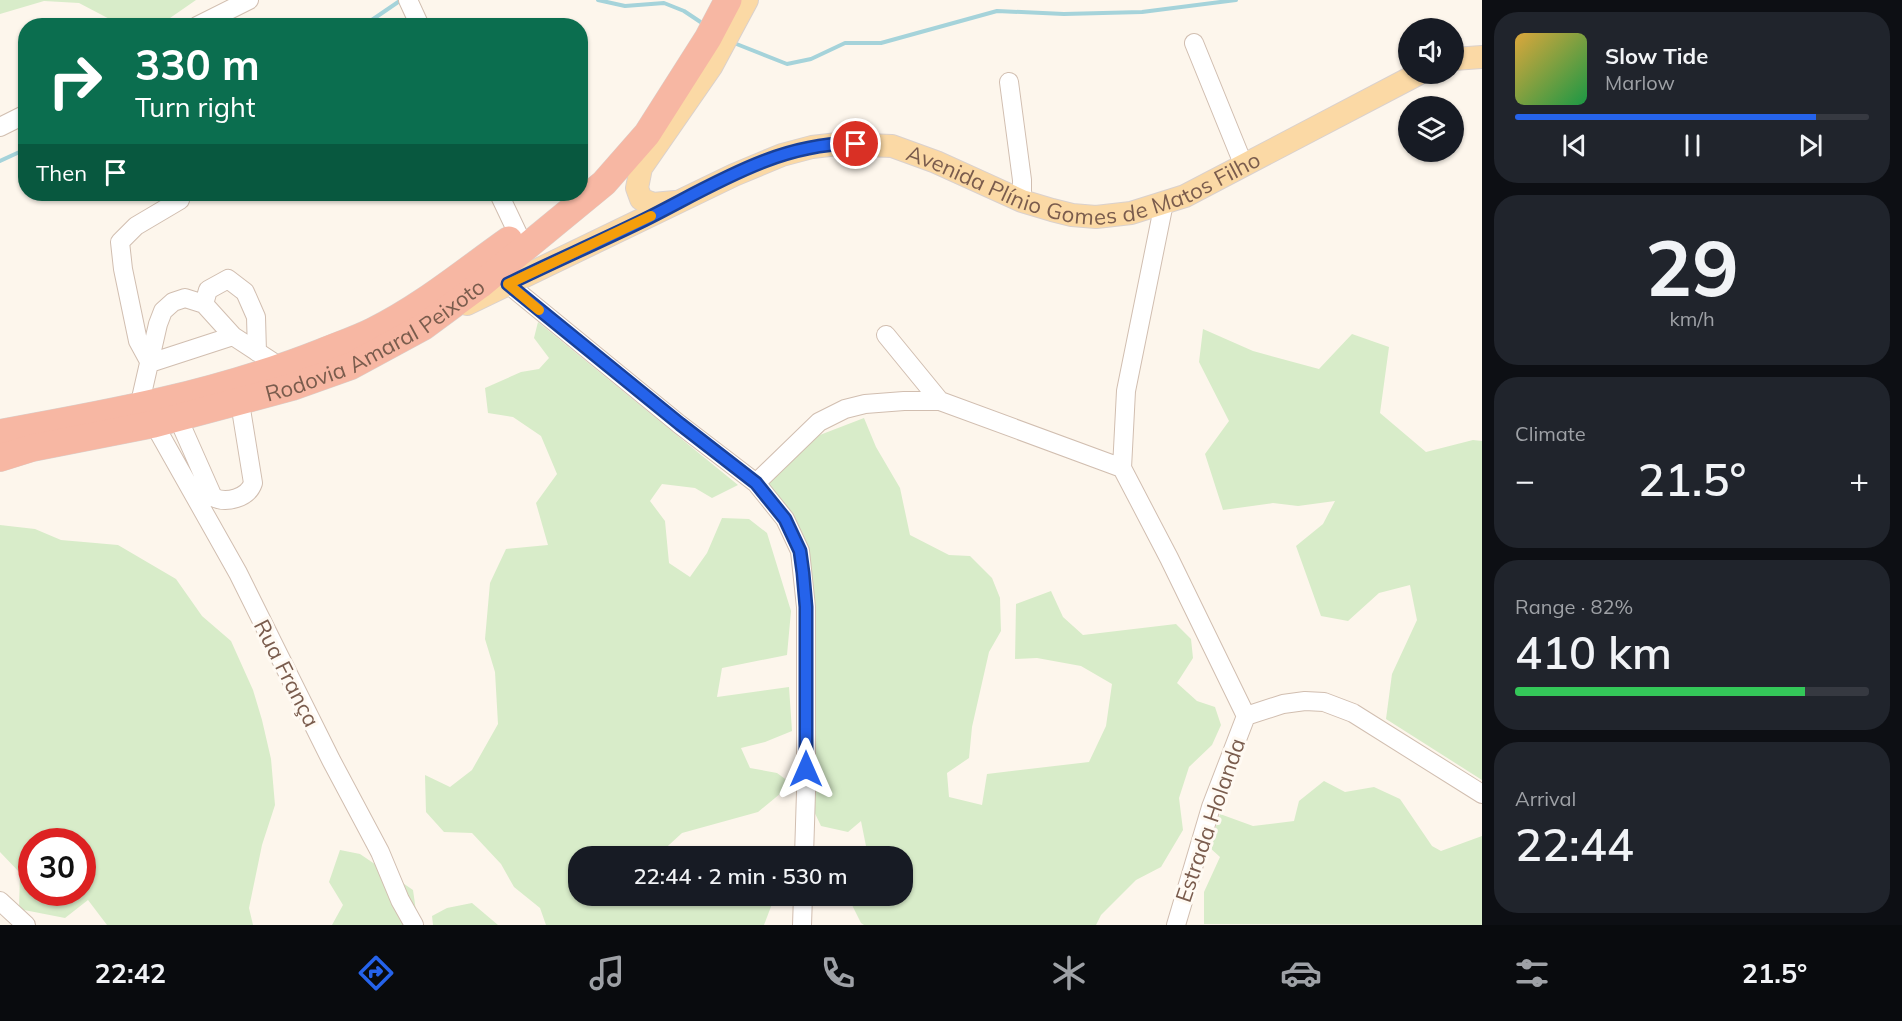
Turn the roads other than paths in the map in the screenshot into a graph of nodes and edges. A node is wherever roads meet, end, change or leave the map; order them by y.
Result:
1 (249, 0) edge
2 (747, 0) edge
3 (409, 3) edge
4 (213, 18) edge
5 (416, 18) edge
6 (716, 20) edge
7 (1194, 43) dead end
8 (1482, 57) edge
9 (1464, 58) edge
10 (1009, 82) dead end
11 (1399, 84) edge
12 (18, 118) edge
13 (0, 127) edge
14 (1244, 166) junction
15 (588, 174) edge
16 (588, 196) edge
17 (178, 201) edge
18 (502, 201) edge
19 (558, 201) edge
20 (582, 201) edge
21 (682, 201) junction
22 (1022, 201) junction
23 (1164, 203) junction
24 (518, 234) junction
25 (508, 284) junction
26 (204, 304) junction
27 (423, 327) junction
28 (886, 334) dead end
29 (232, 336) junction
30 (257, 352) junction
31 (150, 363) junction
32 (282, 368) junction
33 (940, 400) junction
34 (240, 403) junction
35 (157, 417) junction
36 (0, 433) edge
37 (0, 458) edge
38 (1122, 468) junction
39 (756, 483) junction
40 (1246, 716) junction
41 (1482, 794) edge
42 (804, 846) edge
43 (803, 906) edge
44 (3, 908) edge
45 (26, 925) edge
46 (414, 925) edge
47 (802, 925) edge
48 (1176, 925) edge

1 - 4 street
2 - 6 main road
3 - 5 street
6 - 15 highway
6 - 16 highway, Rodovia Amaral Peixoto
6 - 21 main road
7 - 14 street
8 - 9 main road
10 - 22 street
11 - 14 main road, Avenida Plínio Gomes de Matos Filho
12 - 13 street
14 - 23 main road, Avenida Plínio Gomes de Matos Filho
17 - 31 street
18 - 24 street
19 - 24 highway, Rodovia Amaral Peixoto
20 - 27 highway, Rodovia Amaral Peixoto
21 - 22 main road, Avenida Plínio Gomes de Matos Filho
21 - 25 main road, Avenida Plínio Gomes de Matos Filho
22 - 23 main road, Avenida Plínio Gomes de Matos Filho
23 - 38 street
24 - 32 highway, Rodovia Amaral Peixoto
25 - 27 main road, Avenida Plínio Gomes de Matos Filho
25 - 39 street
26 - 29 street
26 - 30 street
26 - 31 street
27 - 34 highway, Rodovia Amaral Peixoto
28 - 33 street
29 - 30 street
29 - 31 street
30 - 32 street
31 - 35 street
32 - 35 highway, Rodovia Amaral Peixoto
33 - 38 street
33 - 39 street
34 - 35 highway, Rodovia Amaral Peixoto
34 - 35 street
35 - 36 highway, Rodovia Amaral Peixoto
35 - 37 highway, Rodovia Amaral Peixoto
35 - 46 street, Rua França
38 - 40 street
39 - 42 street
40 - 41 street
40 - 48 street, Estrada Holanda
43 - 47 street
44 - 45 street

